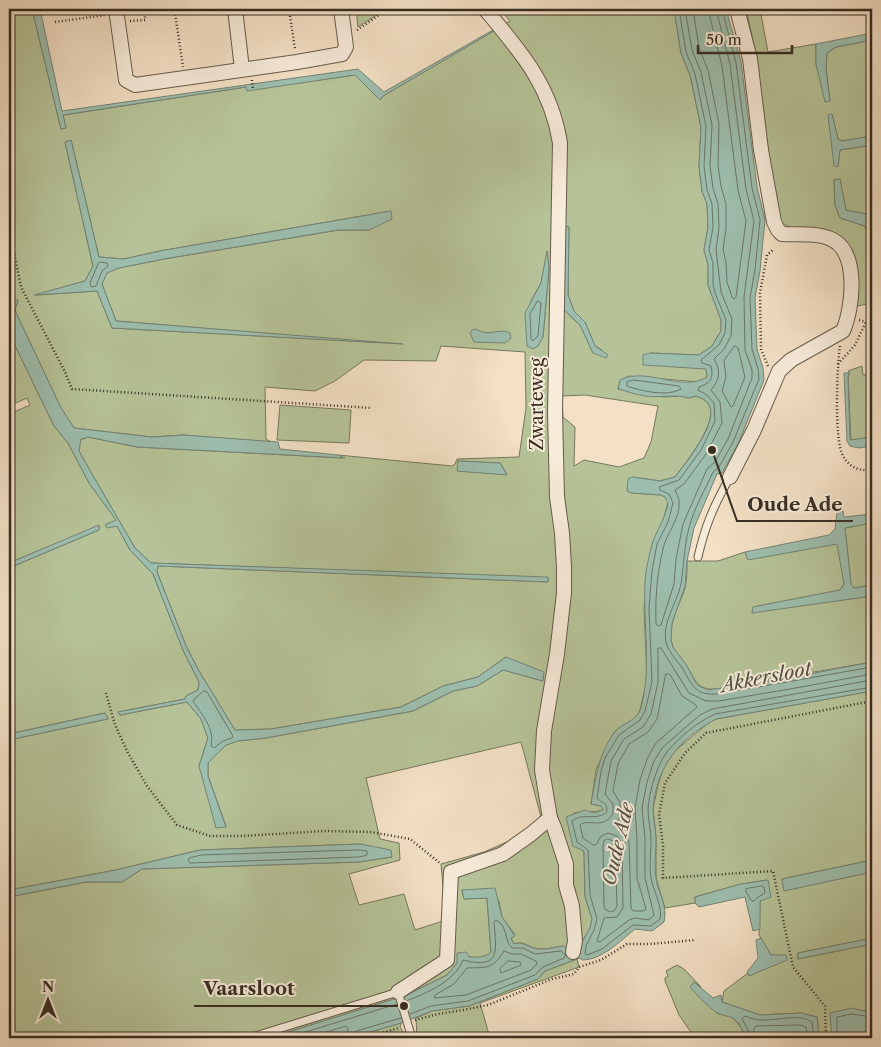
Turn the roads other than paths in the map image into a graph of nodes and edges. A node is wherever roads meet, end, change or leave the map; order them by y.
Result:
1 (235, 9) edge
2 (341, 9) edge
3 (485, 9) edge
4 (737, 9) edge
5 (117, 15) edge
6 (242, 69) junction
7 (730, 477) joint
8 (698, 557) dead end
9 (550, 818) junction
10 (573, 952) dead end
11 (398, 992) junction
12 (249, 1038) edge
13 (412, 1038) edge

1 - 6 street
2 - 6 street
3 - 9 street, Zwarteweg
4 - 7 street
5 - 6 street
7 - 8 lane
9 - 10 street, Zwarteweg
9 - 11 street
11 - 12 lane
11 - 13 lane

